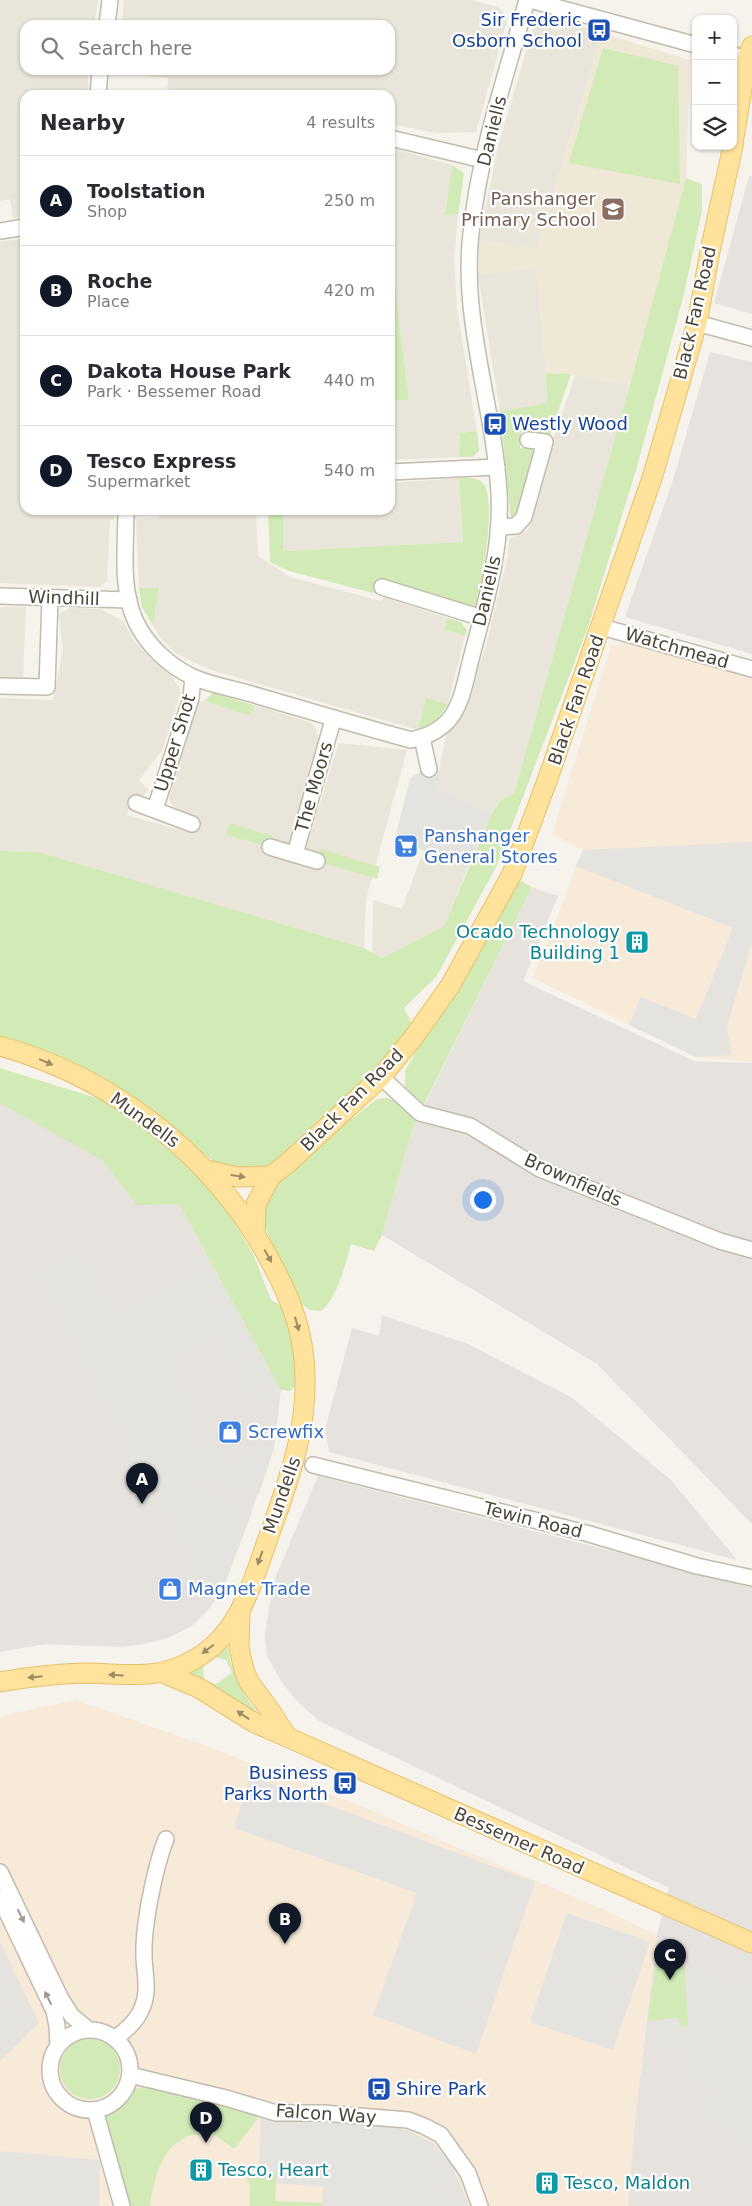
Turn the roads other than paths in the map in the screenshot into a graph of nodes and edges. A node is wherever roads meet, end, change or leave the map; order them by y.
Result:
1 (110, 0) edge
2 (529, 0) edge
3 (108, 20) edge
4 (692, 44) edge
5 (744, 53) edge
6 (100, 75) edge
7 (98, 90) edge
8 (737, 111) edge
9 (395, 139) edge
10 (732, 150) edge
11 (483, 160) junction
12 (20, 228) edge
13 (0, 231) edge
14 (697, 322) junction
15 (752, 338) edge
16 (528, 440) dead end
17 (497, 467) junction
18 (395, 472) edge
19 (126, 515) edge
20 (499, 528) junction
21 (382, 587) dead end
22 (0, 596) edge
23 (50, 598) junction
24 (129, 600) junction
25 (482, 618) junction
26 (602, 627) junction
27 (752, 669) edge
28 (192, 676) junction
29 (0, 686) edge
30 (333, 720) junction
31 (422, 738) junction
32 (429, 769) dead end
33 (136, 803) dead end
34 (155, 809) junction
35 (192, 824) dead end
36 (270, 847) dead end
37 (296, 854) junction
38 (317, 861) dead end
39 (0, 1046) edge
40 (380, 1077) junction
41 (206, 1170) junction
42 (270, 1176) junction
43 (255, 1234) junction
44 (752, 1250) edge
45 (298, 1445) junction
46 (313, 1465) junction
47 (289, 1479) junction
48 (752, 1578) edge
49 (240, 1613) junction
50 (163, 1673) junction
51 (0, 1682) edge
52 (287, 1737) junction
53 (166, 1839) dead end
54 (0, 1872) edge
55 (0, 1898) edge
56 (752, 1943) edge
57 (88, 2029) junction
58 (115, 2039) junction
59 (58, 2045) junction
60 (130, 2075) junction
61 (95, 2110) junction
62 (122, 2206) edge
63 (480, 2206) edge

1 - 3 street
2 - 4 street
2 - 11 street, Daniells
5 - 8 main road, Black Fan Road
6 - 7 street
9 - 11 street
10 - 14 main road, Black Fan Road
11 - 17 street, Daniells
12 - 13 street
14 - 15 street
14 - 26 main road, Black Fan Road
16 - 20 street
17 - 18 street
17 - 20 street, Daniells
19 - 24 street
20 - 25 street, Daniells
21 - 25 street
22 - 23 street, Windhill
23 - 24 street, Windhill
23 - 29 street
24 - 28 street
25 - 31 street, Daniells
26 - 27 street, Watchmead
26 - 40 main road, Black Fan Road
28 - 30 street
28 - 34 street, Upper Shot
30 - 31 street
30 - 37 street, The Moors
31 - 32 street
33 - 34 street
34 - 35 street
36 - 37 street
37 - 38 street
39 -> 41 main road, Mundells
40 - 42 main road, Black Fan Road
40 - 44 street, Brownfields
41 -> 42 main road
41 - 43 main road, Mundells
42 - 43 main road, Black Fan Road
43 -> 45 main road, Mundells
45 - 46 street
45 - 47 main road, Mundells
46 - 47 street
46 - 48 street, Tewin Road
47 -> 49 main road, Mundells
49 -> 50 main road, Mundells
49 - 52 main road
50 -> 51 main road, Mundells
52 -> 50 main road, Bessemer Road
52 - 56 main road, Bessemer Road
53 - 58 street
54 -> 57 street
59 -> 55 street
57 - 58 street
57 - 59 street
58 - 60 street
59 - 61 street
60 - 61 street
60 - 63 street, Falcon Way
61 - 62 street

